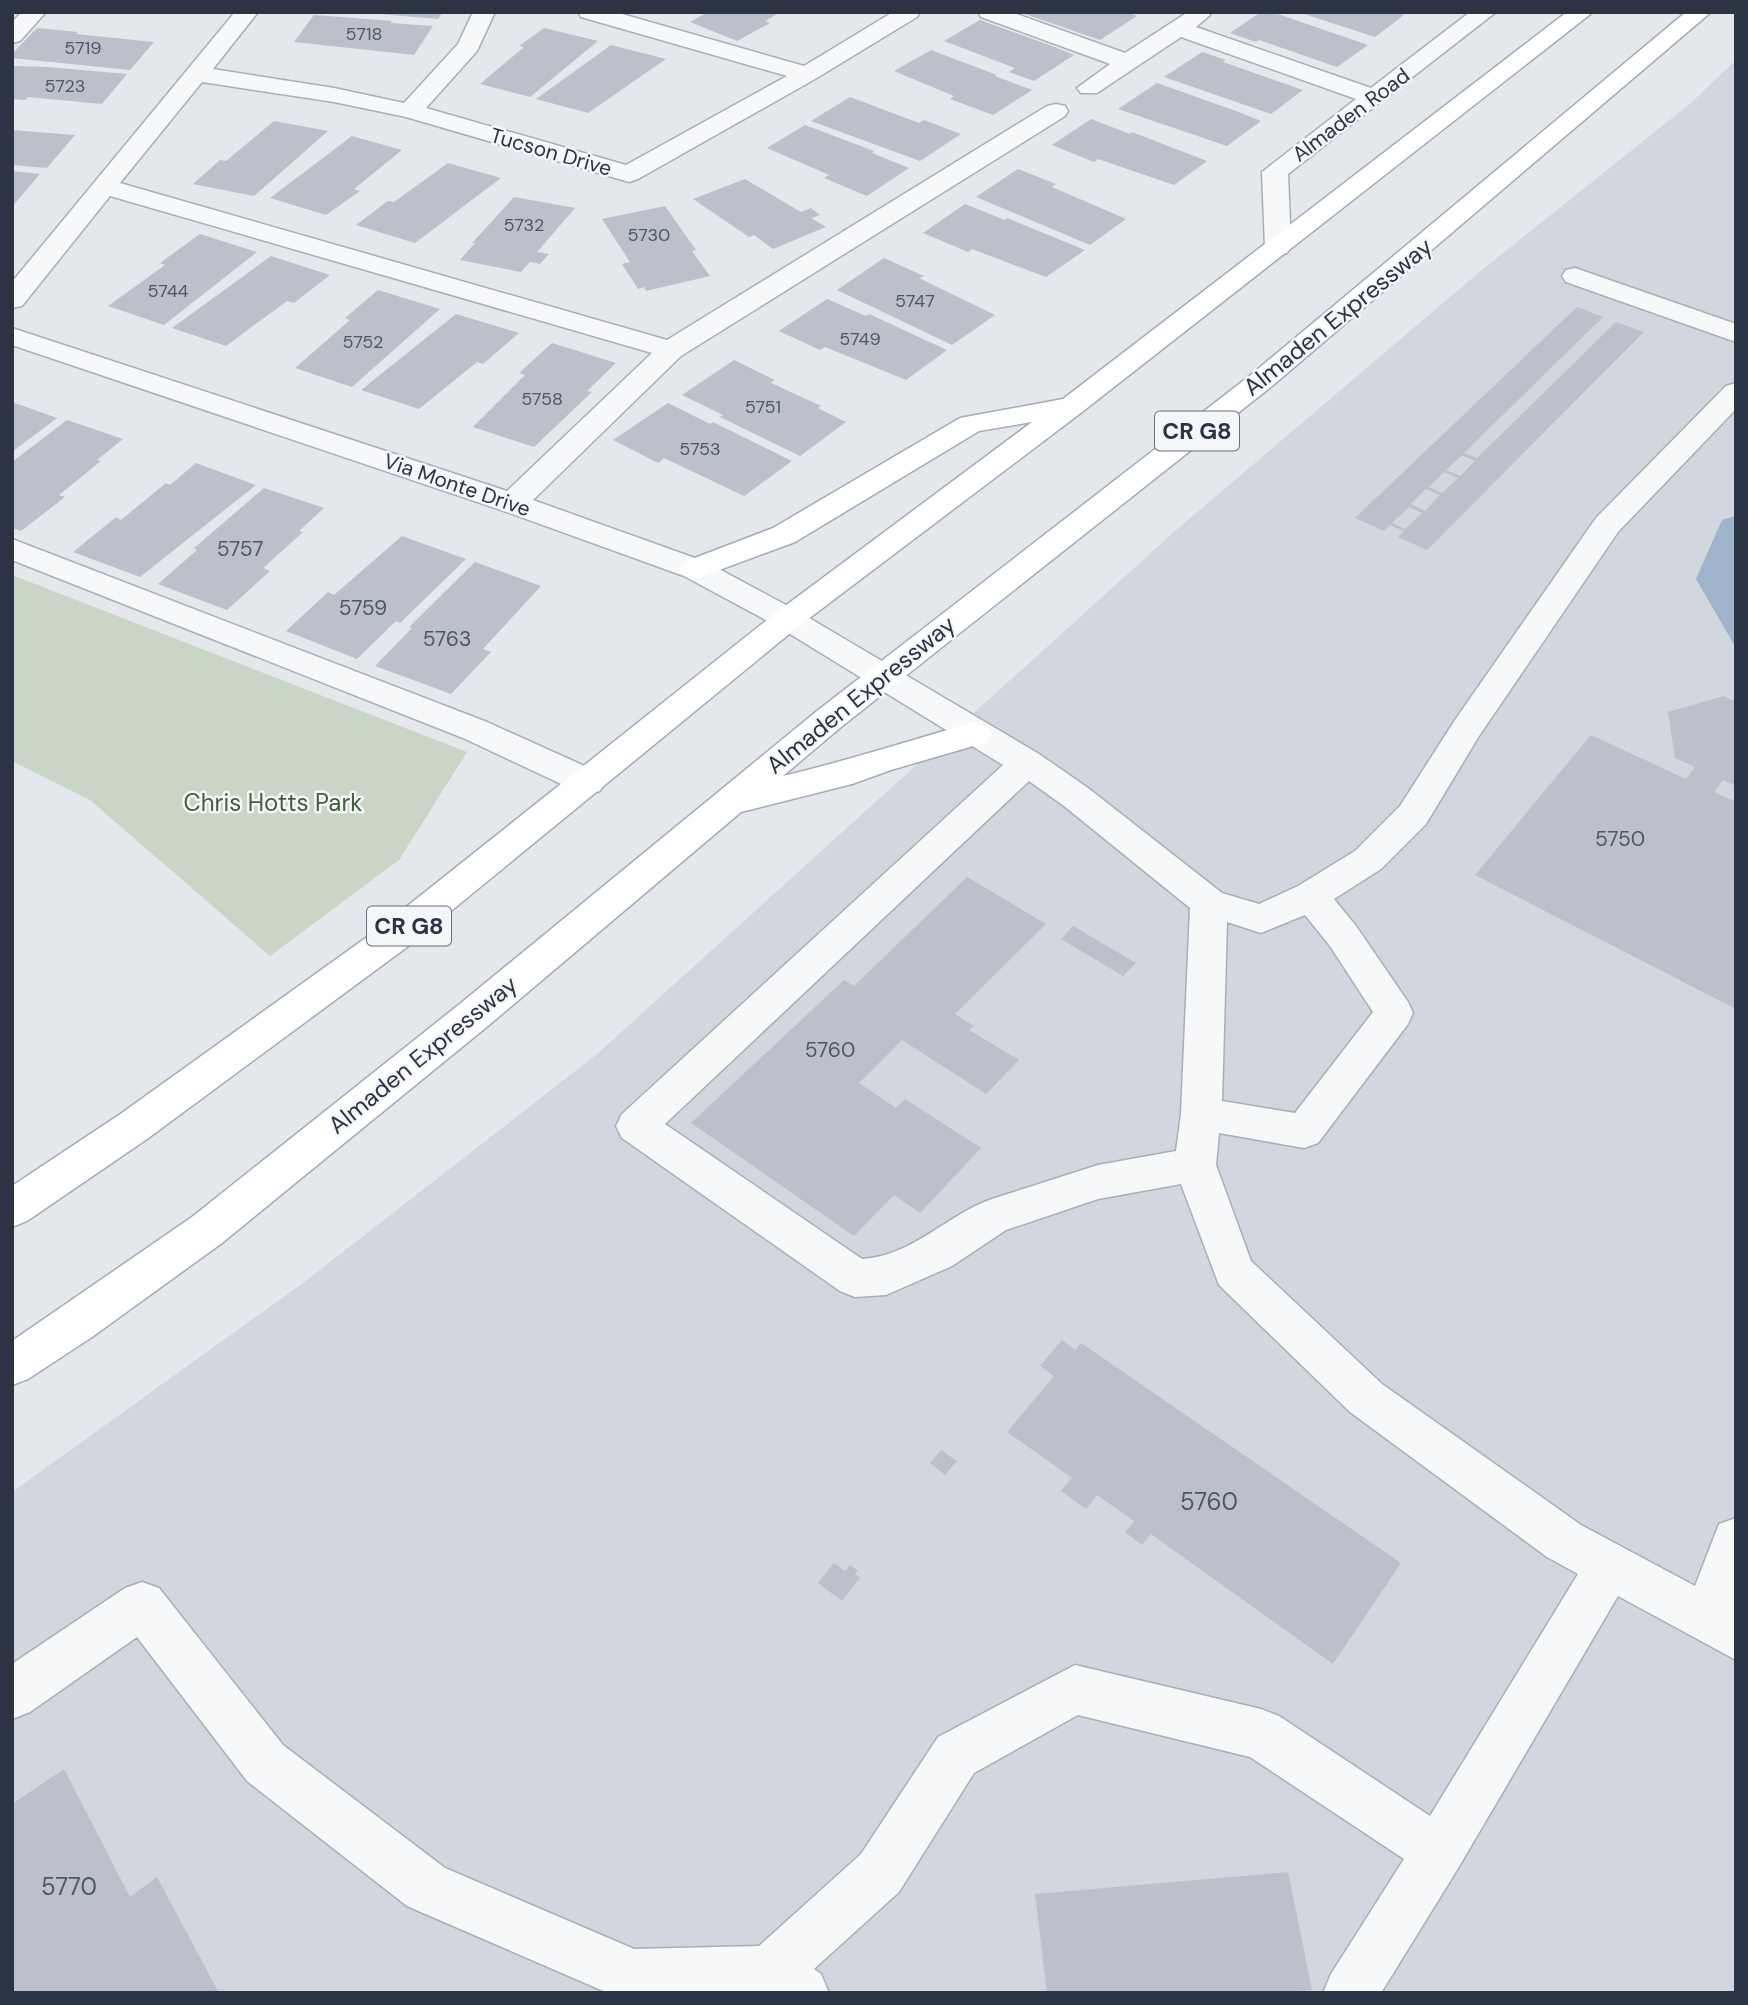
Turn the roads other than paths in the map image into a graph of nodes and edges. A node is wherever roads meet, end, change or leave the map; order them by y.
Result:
1 (35, 12) edge
2 (247, 12) edge
3 (484, 12) edge
4 (589, 12) edge
5 (909, 12) edge
6 (989, 12) edge
7 (1204, 12) edge
8 (1486, 12) edge
9 (1582, 12) edge
10 (1700, 12) edge
11 (1179, 29) junction
12 (12, 36) edge
13 (1127, 62) junction
14 (197, 74) junction
15 (807, 74) junction
16 (1089, 88) dead end
17 (1375, 97) junction
18 (410, 111) junction
19 (1056, 111) dead end
20 (105, 187) junction
21 (1278, 247) junction
22 (1576, 275) dead end
23 (12, 300) edge
24 (1736, 334) edge
25 (12, 336) edge
26 (671, 350) junction
27 (1736, 391) edge
28 (1072, 406) junction
29 (512, 503) junction
30 (12, 549) edge
31 (695, 569) junction
32 (788, 619) junction
33 (884, 676) junction
34 (975, 734) junction
35 (1027, 763) junction
36 (588, 782) junction
37 (728, 803) junction
38 (1311, 896) junction
39 (1209, 903) junction
40 (1201, 1114) junction
41 (1195, 1165) junction
42 (12, 1209) edge
43 (12, 1365) edge
44 (1736, 1540) edge
45 (1610, 1565) junction
46 (1722, 1627) edge
47 (12, 1694) edge
48 (1439, 1852) junction
49 (786, 1983) edge
50 (1350, 1993) edge

1 - 12 street
2 - 14 street
3 - 18 street
4 - 15 street
5 - 15 street, Tucson Drive
6 - 13 street
7 - 11 street
8 - 17 street, Almaden Road
9 - 21 main road, CR G8
10 - 33 main road, Almaden Expressway / CR G8
11 - 13 street
11 - 17 street
13 - 16 street
14 - 18 street, Tucson Drive
14 - 20 street
15 - 18 street, Tucson Drive
17 - 21 street, Almaden Road
19 - 26 street
20 - 23 street
20 - 26 street
21 - 28 main road, CR G8
22 - 24 street
25 - 29 street, Via Monte Drive
26 - 29 street
27 - 38 street
28 - 31 main road
28 - 32 main road, CR G8
29 - 31 street, Via Monte Drive
30 - 36 street
31 - 32 street, Via Monte Drive
32 - 33 street, Via Monte Drive
32 - 36 main road, CR G8
33 - 34 street, Via Monte Drive
33 - 37 main road, Almaden Expressway / CR G8
34 - 35 street, Via Monte Drive
34 - 37 main road
35 - 39 street, Via Monte Drive
35 - 41 street
36 - 42 main road, CR G8
37 - 43 main road, Almaden Expressway / CR G8
38 - 39 street
38 - 40 street
39 - 40 street
40 - 41 street
41 - 45 street
44 - 46 street
45 - 46 street
45 - 48 street
47 - 49 street
48 - 49 street
48 - 50 street

